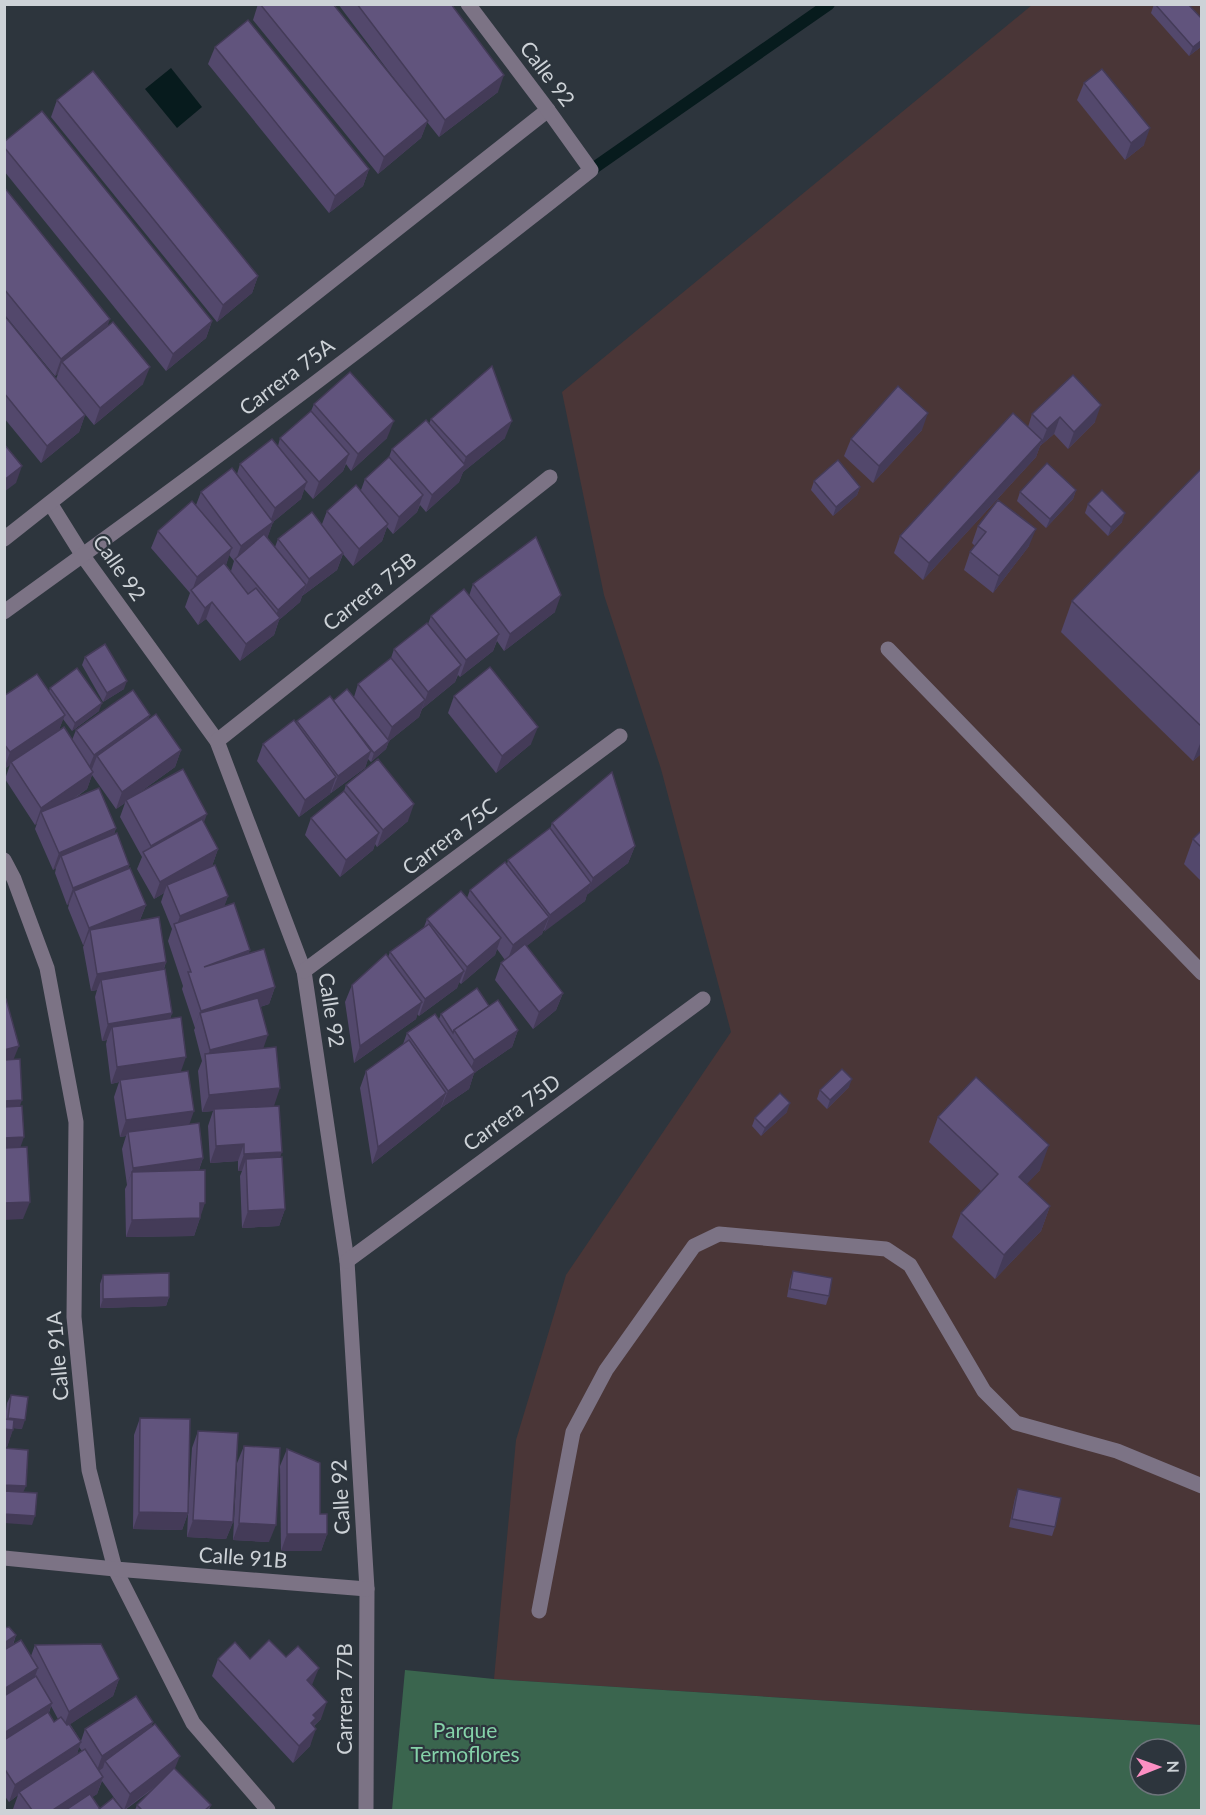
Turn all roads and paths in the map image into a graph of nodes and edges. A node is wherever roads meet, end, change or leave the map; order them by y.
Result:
1 (468, 4) edge
2 (549, 111) junction
3 (591, 170) joint
4 (550, 477) dead end
5 (50, 503) junction
6 (4, 539) edge
7 (83, 556) junction
8 (4, 612) edge
9 (888, 649) dead end
10 (620, 736) dead end
11 (217, 741) junction
12 (4, 860) edge
13 (304, 971) junction
14 (1202, 973) edge
15 (702, 999) dead end
16 (347, 1261) junction
17 (1202, 1486) edge
18 (4, 1558) edge
19 (115, 1569) junction
20 (367, 1588) junction
21 (539, 1611) dead end
22 (268, 1810) edge
23 (366, 1810) edge

1 - 2 street, Calle 92
2 - 3 street, Calle 92
2 - 5 street
3 - 7 street, Carrera 75A
4 - 11 street, Carrera 75B
5 - 6 street
5 - 7 street, Calle 92
7 - 8 street, Carrera 75A
7 - 11 street, Calle 92
9 - 14 street
10 - 13 street, Carrera 75C
11 - 13 street, Calle 92
12 - 19 street, Calle 91A
13 - 16 street, Calle 92
15 - 16 street, Carrera 75D
16 - 20 street, Calle 92
17 - 21 street
18 - 19 street
19 - 20 street, Calle 91B
19 - 22 street, Calle 91A
20 - 23 street, Carrera 77B

